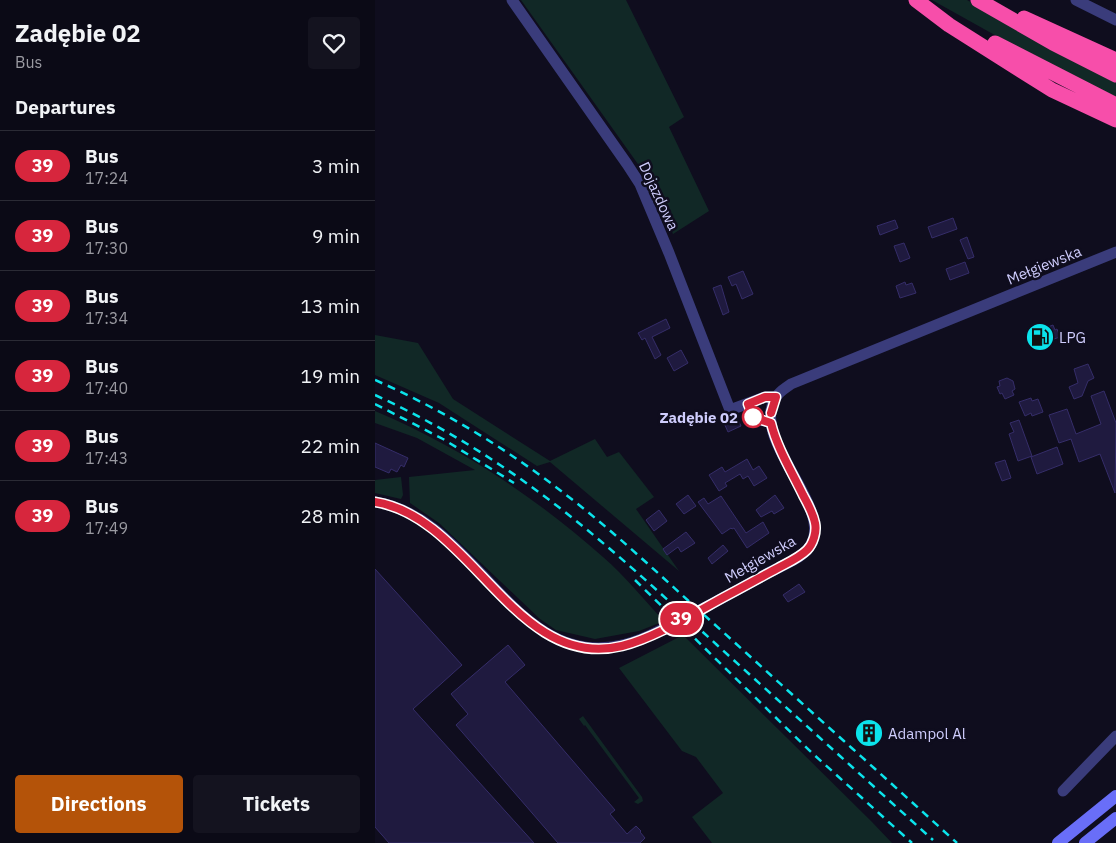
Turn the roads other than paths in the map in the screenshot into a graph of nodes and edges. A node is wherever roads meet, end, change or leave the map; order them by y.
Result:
1 (512, 0) edge
2 (916, 0) edge
3 (920, 0) edge
4 (979, 0) edge
5 (1076, 0) edge
6 (1116, 20) edge
7 (1116, 60) edge
8 (1116, 76) edge
9 (1116, 105) edge
10 (1116, 120) edge
11 (1116, 252) edge
12 (776, 397) junction
13 (748, 404) junction
14 (771, 423) junction
15 (375, 502) edge
16 (1116, 736) edge
17 (1063, 791) dead end
18 (1116, 796) edge
19 (1116, 818) edge
20 (1058, 843) edge
21 (1085, 843) edge

1 - 13 street, Dojazdowa
2 - 10 highway
3 - 9 highway
4 - 7 highway
4 - 8 highway
5 - 6 street
11 - 12 street, Mełgiewska
12 - 13 street
12 - 14 street, Mełgiewska
13 - 14 street
14 - 15 street, Mełgiewska
16 - 17 street
18 - 20 main road
19 - 21 main road

